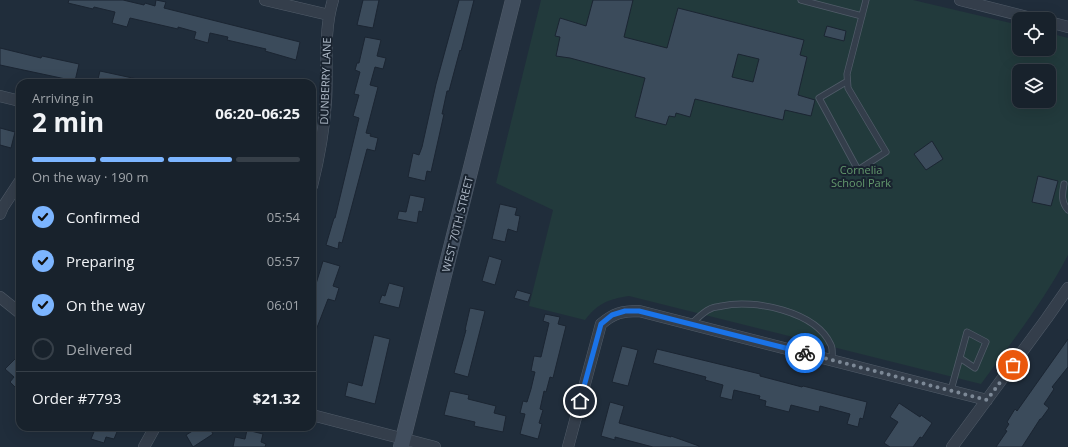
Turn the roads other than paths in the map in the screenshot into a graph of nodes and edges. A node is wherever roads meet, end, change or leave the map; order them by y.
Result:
1 (265, 0) edge
2 (333, 0) edge
3 (513, 0) edge
4 (801, 0) edge
5 (866, 0) edge
6 (960, 0) edge
7 (1012, 13) edge
8 (329, 15) junction
9 (862, 16) junction
10 (1056, 24) edge
11 (1068, 27) edge
12 (846, 82) junction
13 (0, 96) edge
14 (16, 100) edge
15 (316, 162) edge
16 (1064, 184) dead end
17 (16, 187) edge
18 (1068, 210) edge
19 (0, 214) edge
20 (1068, 288) edge
21 (0, 297) edge
22 (16, 310) edge
23 (691, 324) junction
24 (960, 358) junction
25 (832, 360) junction
26 (951, 390) junction
27 (987, 400) junction
28 (316, 416) edge
29 (153, 431) edge
30 (402, 443) edge
31 (144, 447) edge
32 (435, 447) edge
33 (568, 447) edge
34 (952, 447) edge

1 - 8 street
2 - 8 street, DUNBERRY LANE
3 - 30 street, WEST 70TH STREET
4 - 9 lane
5 - 9 lane
6 - 7 street
8 - 15 street, DUNBERRY LANE
9 - 12 lane
10 - 11 street
12 - 12 lane
13 - 14 street
16 - 18 lane
17 - 19 street
20 - 27 street
21 - 22 street
23 - 25 street
23 - 25 lane
23 - 33 street
24 - 24 lane
24 - 26 lane
25 - 26 street
26 - 27 street
27 - 34 street
28 - 30 street
29 - 31 street
30 - 32 street

